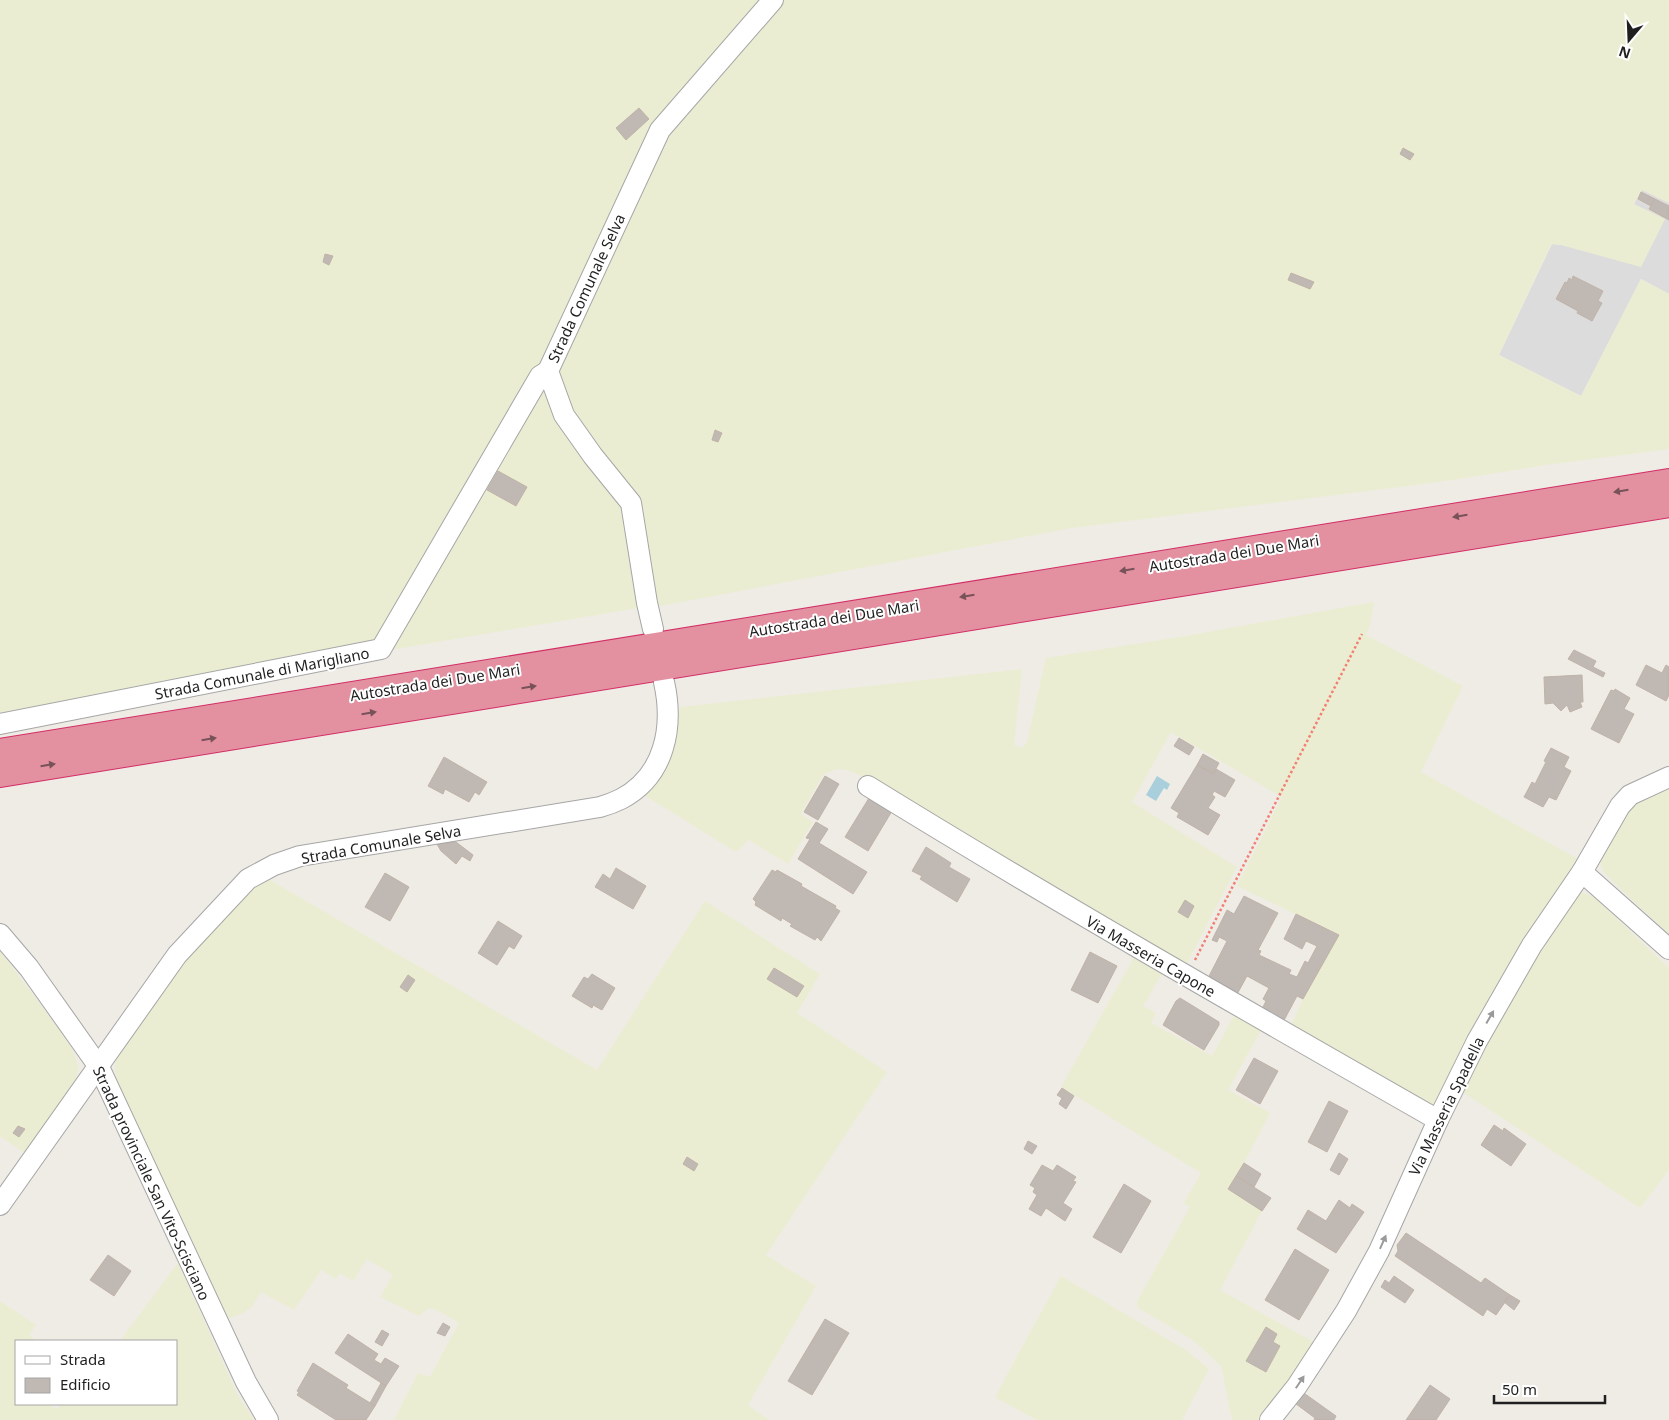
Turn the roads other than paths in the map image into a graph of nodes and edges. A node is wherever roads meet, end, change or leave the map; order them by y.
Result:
1 (773, 0) edge
2 (548, 371) junction
3 (1669, 483) edge
4 (1669, 503) edge
5 (653, 629) dead end
6 (664, 682) dead end
7 (0, 724) edge
8 (0, 752) edge
9 (0, 773) edge
10 (1669, 777) edge
11 (868, 786) dead end
12 (1582, 872) junction
13 (0, 934) edge
14 (1669, 949) edge
15 (99, 1067) junction
16 (1438, 1120) junction
17 (0, 1205) edge
18 (268, 1420) edge
19 (1270, 1420) edge

1 - 2 street, Strada Comunale Selva
2 - 5 street, Strada Comunale Selva
2 - 7 street, Strada Comunale di Marigliano
3 -> 8 highway, Autostrada dei Due Mari
9 -> 4 highway, Autostrada dei Due Mari
6 - 15 street, Strada Comunale Selva
10 - 12 street, Via Masseria Spadella
11 - 16 street, Via Masseria Capone
12 - 14 street
16 -> 12 street, Via Masseria Spadella
13 - 15 street, Strada provinciale San Vito-Scisciano
15 - 17 street, Strada Comunale Selva
15 - 18 street, Strada provinciale San Vito-Scisciano
19 -> 16 street, Via Masseria Spadella

